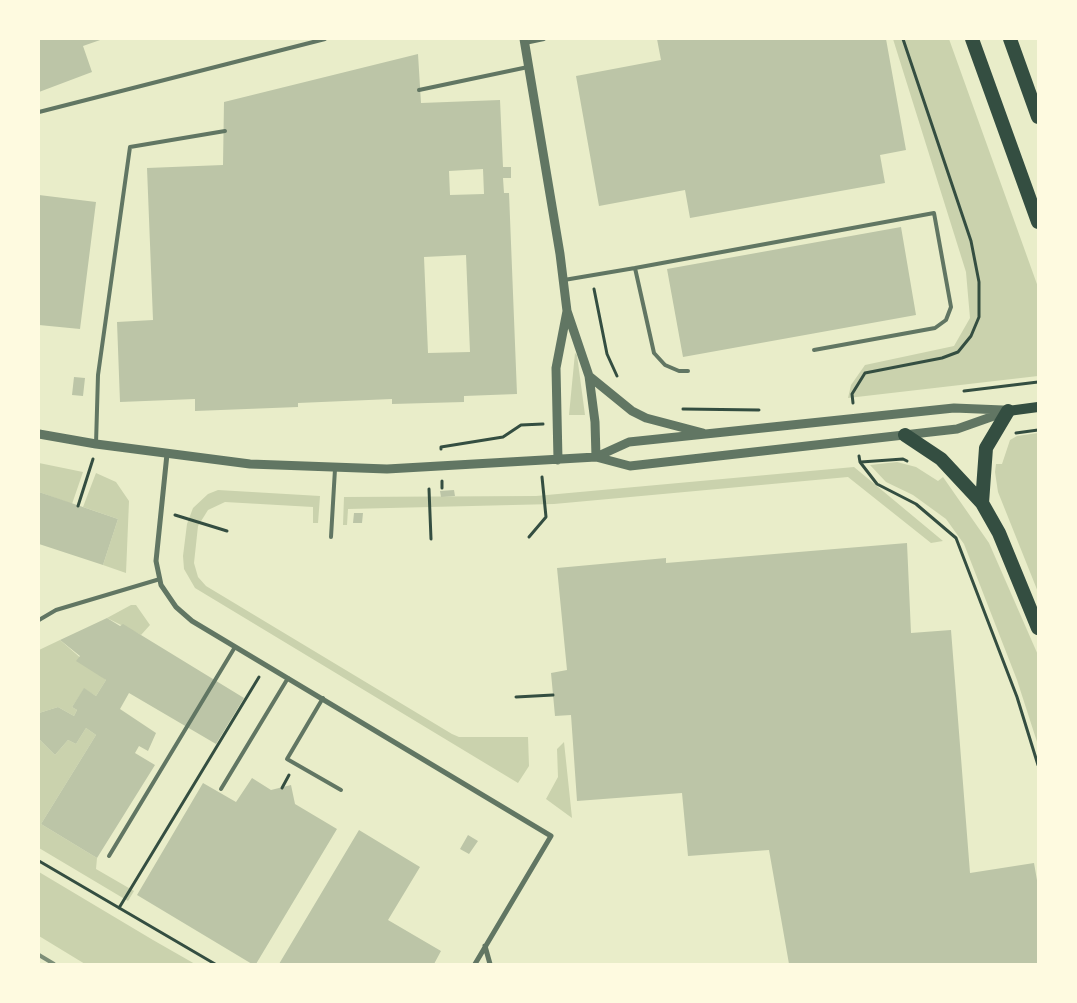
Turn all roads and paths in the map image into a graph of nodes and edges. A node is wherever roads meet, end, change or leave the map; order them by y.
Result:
1 (325, 39) edge
2 (544, 39) edge
3 (972, 39) edge
4 (1010, 39) edge
5 (524, 41) edge
6 (530, 66) junction
7 (419, 90) dead end
8 (39, 112) edge
9 (1038, 117) edge
10 (224, 131) dead end
11 (1038, 222) edge
12 (635, 268) junction
13 (592, 276) junction
14 (564, 280) junction
15 (567, 311) junction
16 (814, 350) dead end
17 (688, 372) dead end
18 (589, 376) junction
19 (619, 379) dead end
20 (853, 403) dead end
21 (843, 404) dead end
22 (1038, 407) edge
23 (674, 408) dead end
24 (766, 410) dead end
25 (1008, 411) junction
26 (556, 424) junction
27 (39, 434) edge
28 (710, 435) junction
29 (904, 435) junction
30 (96, 444) junction
31 (167, 454) junction
32 (596, 458) junction
33 (558, 460) junction
34 (541, 461) junction
35 (860, 462) dead end
36 (441, 468) junction
37 (335, 469) junction
38 (429, 489) dead end
39 (982, 503) junction
40 (78, 506) dead end
41 (160, 511) junction
42 (227, 531) dead end
43 (331, 537) dead end
44 (529, 537) dead end
45 (431, 538) dead end
46 (160, 579) junction
47 (39, 620) edge
48 (1038, 628) edge
49 (236, 647) junction
50 (266, 666) junction
51 (288, 678) junction
52 (553, 695) dead end
53 (516, 697) dead end
54 (324, 698) junction
55 (1038, 765) edge
56 (221, 789) dead end
57 (340, 790) dead end
58 (109, 856) dead end
59 (39, 861) edge
60 (119, 908) junction
61 (485, 946) junction
62 (216, 964) edge
63 (475, 964) edge
64 (490, 964) edge

1 - 8 lane
2 - 5 lane
3 - 11 highway
4 - 9 highway
5 - 6 street
6 - 7 lane
6 - 14 street
10 - 30 lane
12 - 13 lane
12 - 16 lane
12 - 17 lane
13 - 14 lane
13 - 19 path
14 - 15 street
15 - 18 street
15 - 26 street
18 - 28 street
18 - 32 street
20 - 21 path
22 - 25 main road
23 - 24 path
25 - 28 street
25 - 29 street
25 - 39 highway
26 - 33 street
26 - 36 path
27 - 30 street
28 - 32 street
29 - 32 street
29 - 39 highway
30 - 31 street
30 - 40 path
31 - 37 street
31 - 41 street
32 - 33 street
33 - 34 street
34 - 36 street
34 - 44 path
35 - 55 path
36 - 37 street
37 - 43 lane
38 - 45 path
39 - 48 highway
41 - 42 path
41 - 46 street
46 - 47 lane
46 - 49 street
49 - 50 street
49 - 58 lane
50 - 51 street
50 - 60 path
51 - 54 street
51 - 56 lane
52 - 53 path
54 - 57 lane
54 - 61 street
59 - 60 path
60 - 62 path
61 - 63 street
61 - 64 street

